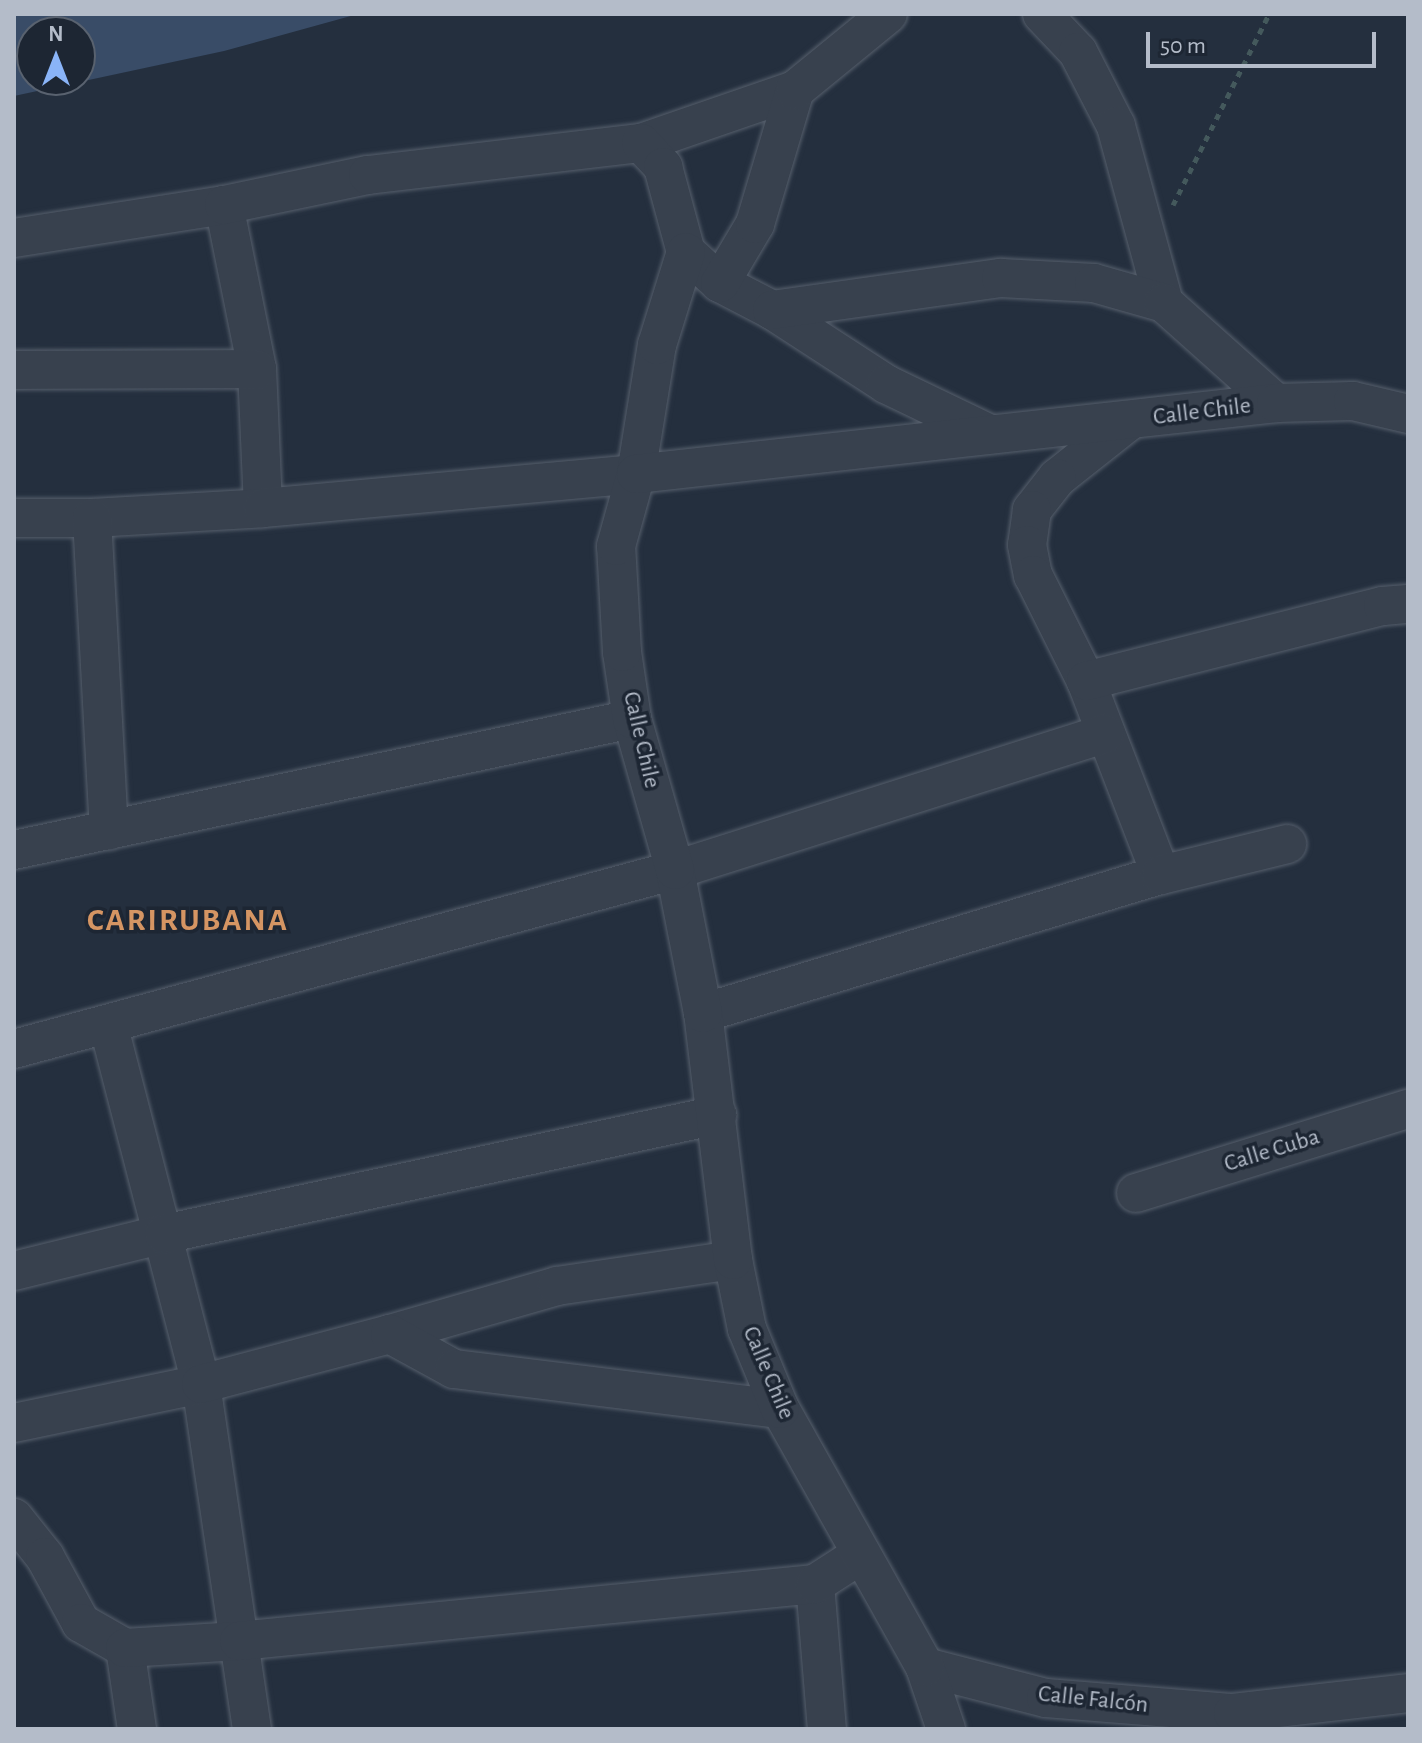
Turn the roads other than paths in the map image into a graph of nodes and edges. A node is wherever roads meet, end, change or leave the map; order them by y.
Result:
1 (888, 14) edge
2 (1042, 14) edge
3 (795, 90) junction
4 (641, 143) junction
5 (224, 205) junction
6 (14, 238) edge
7 (686, 252) junction
8 (720, 283) junction
9 (1164, 303) junction
10 (772, 310) junction
11 (257, 369) junction
12 (14, 370) edge
13 (1276, 403) junction
14 (1408, 414) edge
15 (1129, 421) junction
16 (990, 434) junction
17 (636, 474) junction
18 (263, 508) junction
19 (14, 518) edge
20 (92, 518) junction
21 (1408, 604) edge
22 (1086, 681) junction
23 (632, 719) junction
24 (1105, 734) junction
25 (109, 831) junction
26 (1287, 844) dead end
27 (14, 850) edge
28 (675, 870) junction
29 (1161, 875) junction
30 (703, 1013) junction
31 (108, 1024) junction
32 (14, 1049) edge
33 (1408, 1109) edge
34 (717, 1115) junction
35 (1136, 1193) dead end
36 (164, 1234) junction
37 (733, 1260) junction
38 (14, 1271) edge
39 (390, 1334) junction
40 (201, 1384) junction
41 (780, 1409) junction
42 (14, 1423) edge
43 (14, 1518) edge
44 (860, 1555) junction
45 (815, 1584) junction
46 (239, 1641) junction
47 (125, 1648) junction
48 (925, 1667) junction
49 (1408, 1693) edge
50 (137, 1729) edge
51 (252, 1729) edge
52 (827, 1729) edge
53 (946, 1729) edge

1 - 3 street
2 - 9 street
3 - 4 street
3 - 8 street
4 - 5 street
4 - 7 street
5 - 6 street
5 - 11 street
7 - 8 street
7 - 17 street
8 - 10 street
9 - 10 street
9 - 13 street
10 - 16 street
11 - 12 street
11 - 18 street
13 - 14 street, Calle Chile
13 - 15 street, Calle Chile
15 - 16 street, Calle Chile
15 - 22 street
16 - 17 street, Calle Chile
17 - 18 street
17 - 23 street, Calle Chile
18 - 20 street
19 - 20 street
20 - 25 street
21 - 22 street
22 - 24 street
23 - 25 street
23 - 28 street, Calle Chile
24 - 28 street
24 - 29 street
25 - 27 street
26 - 29 street
28 - 30 street, Calle Chile
28 - 31 street
29 - 30 street
30 - 34 street, Calle Chile
31 - 32 street
31 - 36 street
33 - 35 street, Calle Cuba
34 - 36 street
34 - 37 street, Calle Chile
36 - 38 street
36 - 40 street
37 - 39 street
37 - 41 street, Calle Chile
39 - 40 street
39 - 41 street
40 - 42 street
40 - 46 street
41 - 44 street, Calle Chile
43 - 47 street
44 - 45 street
44 - 48 street, Calle Chile
45 - 46 street
45 - 52 street
46 - 47 street
46 - 51 street
47 - 50 street
48 - 49 street, Calle Falcón
48 - 53 street, Calle Chile

